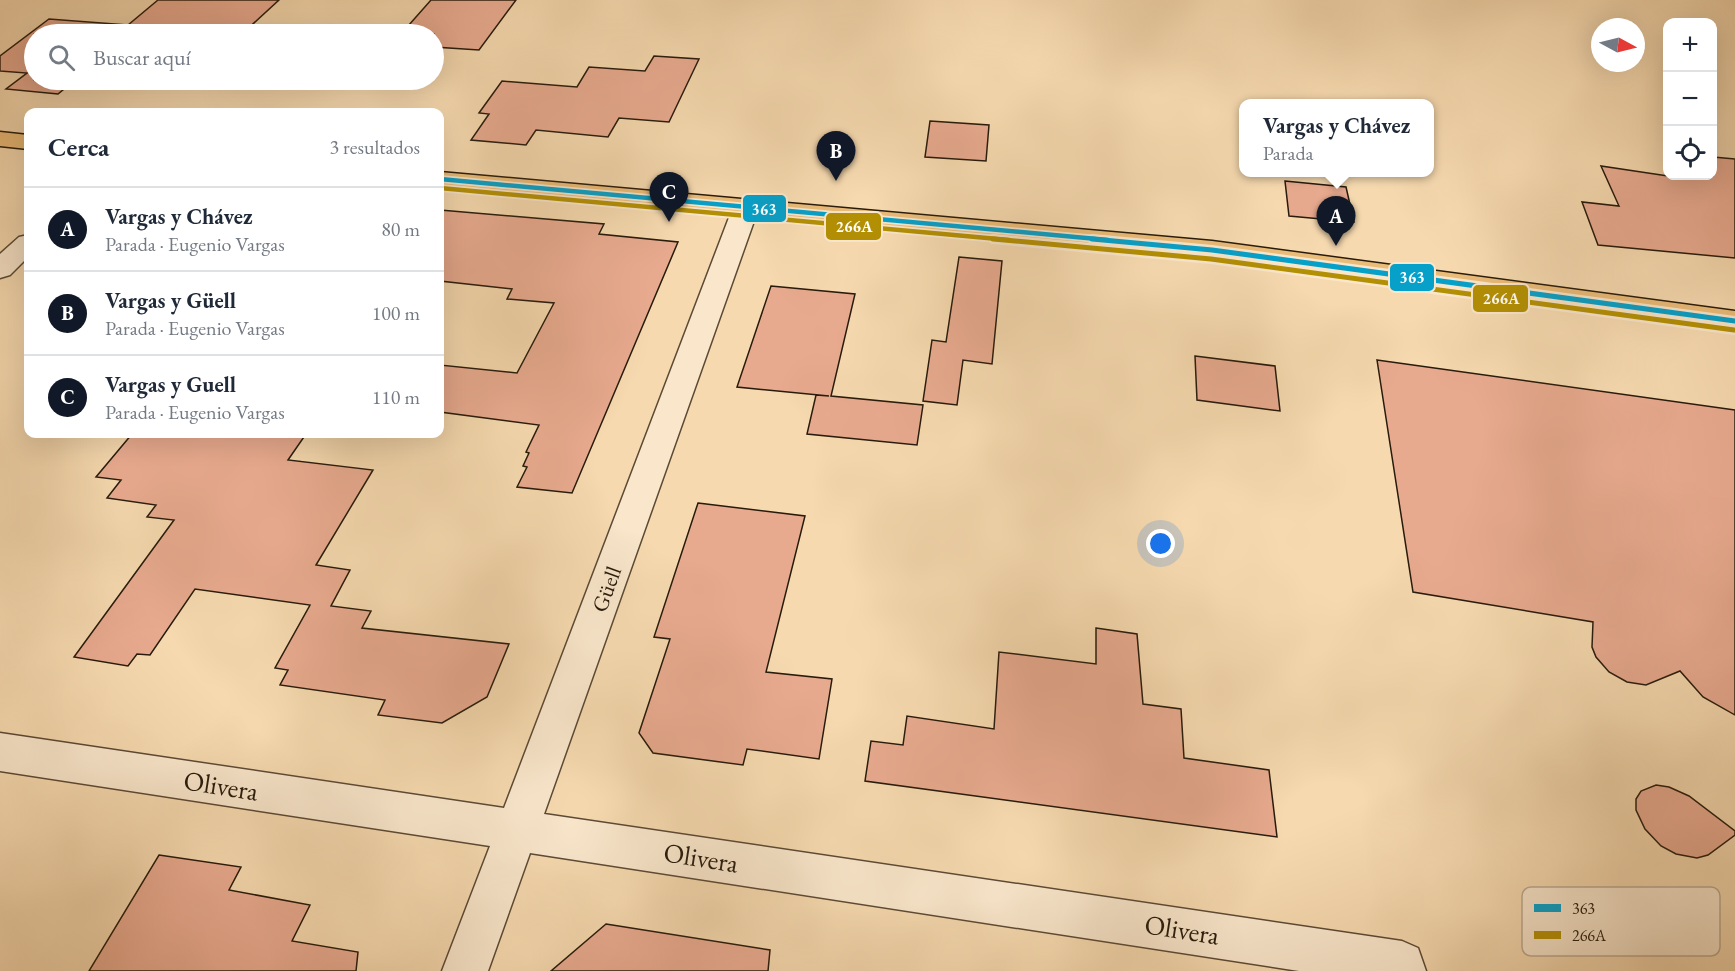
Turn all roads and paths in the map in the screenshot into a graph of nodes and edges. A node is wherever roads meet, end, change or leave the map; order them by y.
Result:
1 (0, 139) edge
2 (24, 142) edge
3 (444, 179) edge
4 (746, 207) junction
5 (24, 247) edge
6 (0, 269) edge
7 (1735, 321) edge
8 (0, 752) edge
9 (517, 830) junction
10 (1403, 967) edge
11 (465, 971) edge

1 - 2 main road
3 - 4 main road
4 - 7 main road
4 - 9 street, Güell
5 - 6 street
8 - 9 street, Olivera
9 - 10 street, Olivera
9 - 11 street, Güell

